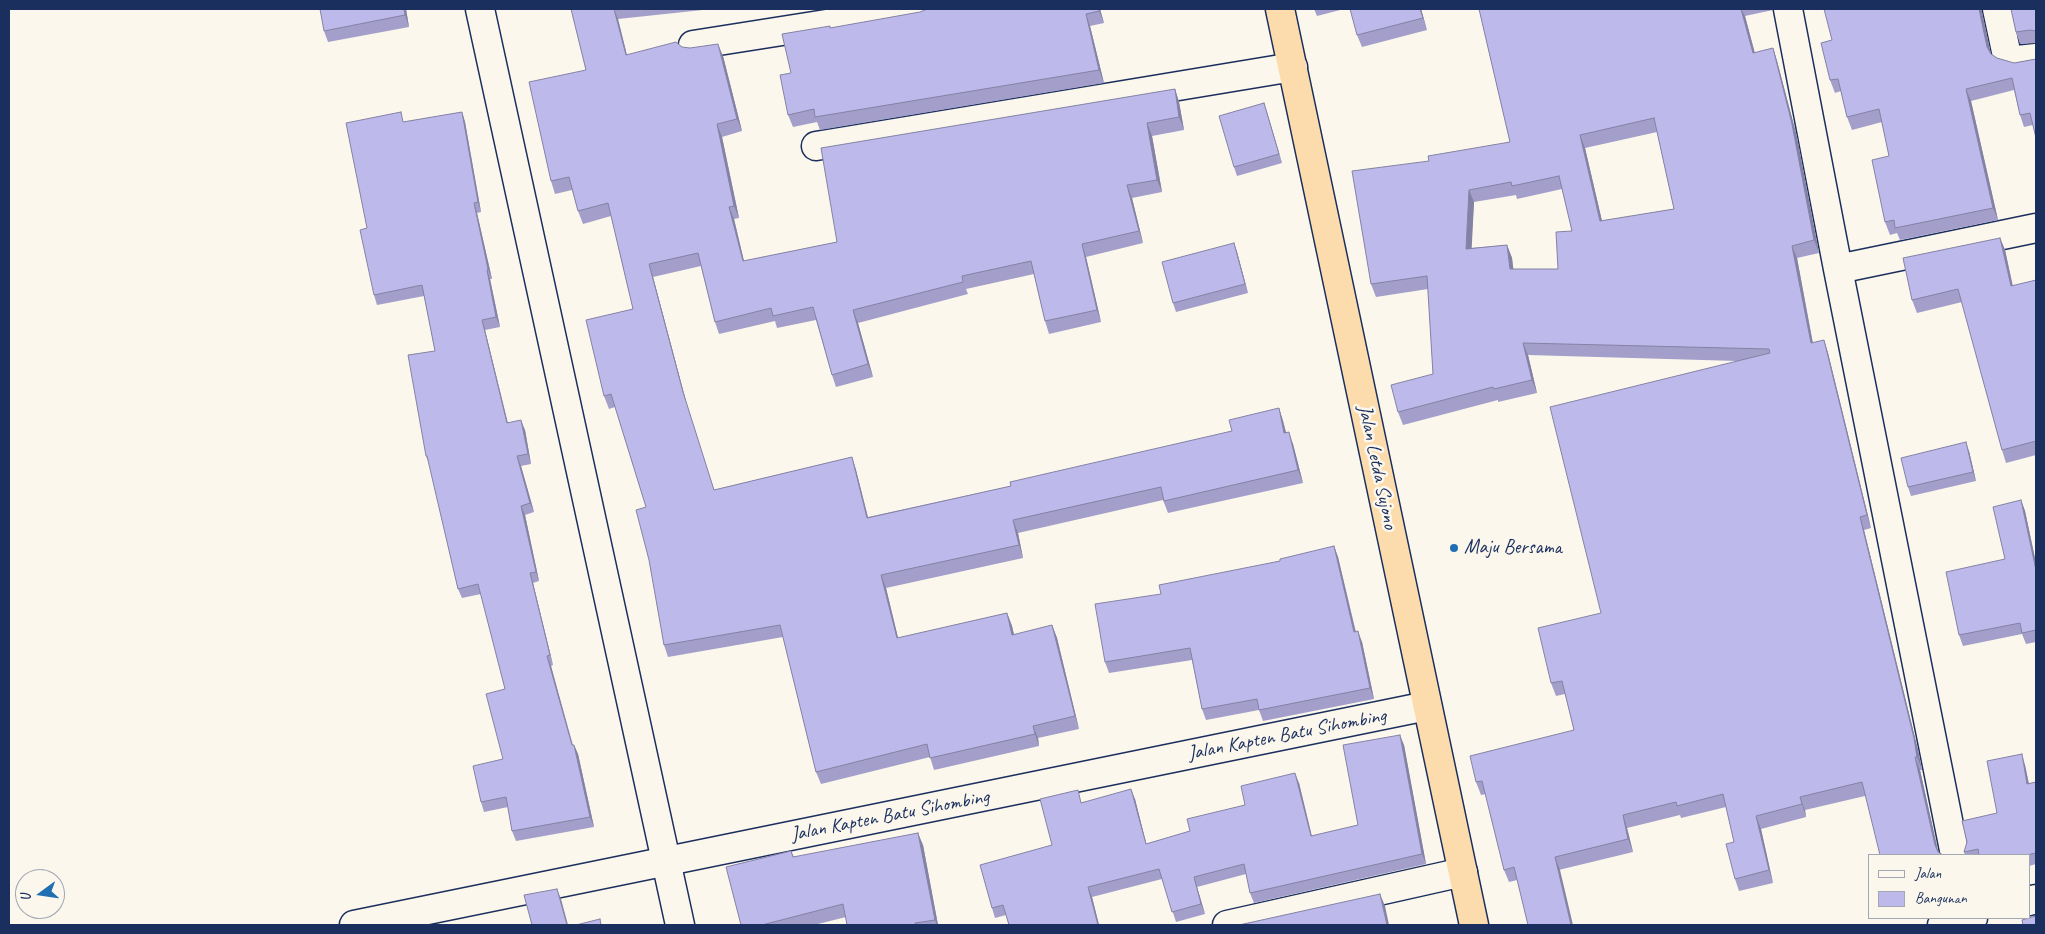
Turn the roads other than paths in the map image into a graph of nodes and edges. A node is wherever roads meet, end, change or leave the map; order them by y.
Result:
1 (480, 9) edge
2 (922, 9) edge
3 (1280, 9) edge
4 (1788, 9) edge
5 (1997, 9) edge
6 (693, 45) dead end
7 (2036, 58) edge
8 (1293, 67) junction
9 (816, 146) dead end
10 (2036, 228) edge
11 (1838, 269) junction
12 (1427, 706) junction
13 (1955, 854) edge
14 (668, 861) junction
15 (1462, 872) junction
16 (1966, 919) edge
17 (354, 925) edge
18 (680, 925) edge
19 (1227, 925) edge
20 (1474, 925) edge
21 (1942, 925) edge

1 - 14 street
2 - 6 street
3 - 8 highway, Jalan Letda Sujono
4 - 11 street
5 - 7 street
8 - 9 street
8 - 12 highway, Jalan Letda Sujono
10 - 11 street
11 - 13 street
12 - 14 street, Jalan Kapten Batu Sihombing
12 - 15 highway, Jalan Letda Sujono
14 - 17 street, Jalan Kapten Batu Sihombing
14 - 18 street
15 - 19 street
15 - 20 highway, Jalan Letda Sujono
16 - 21 street

